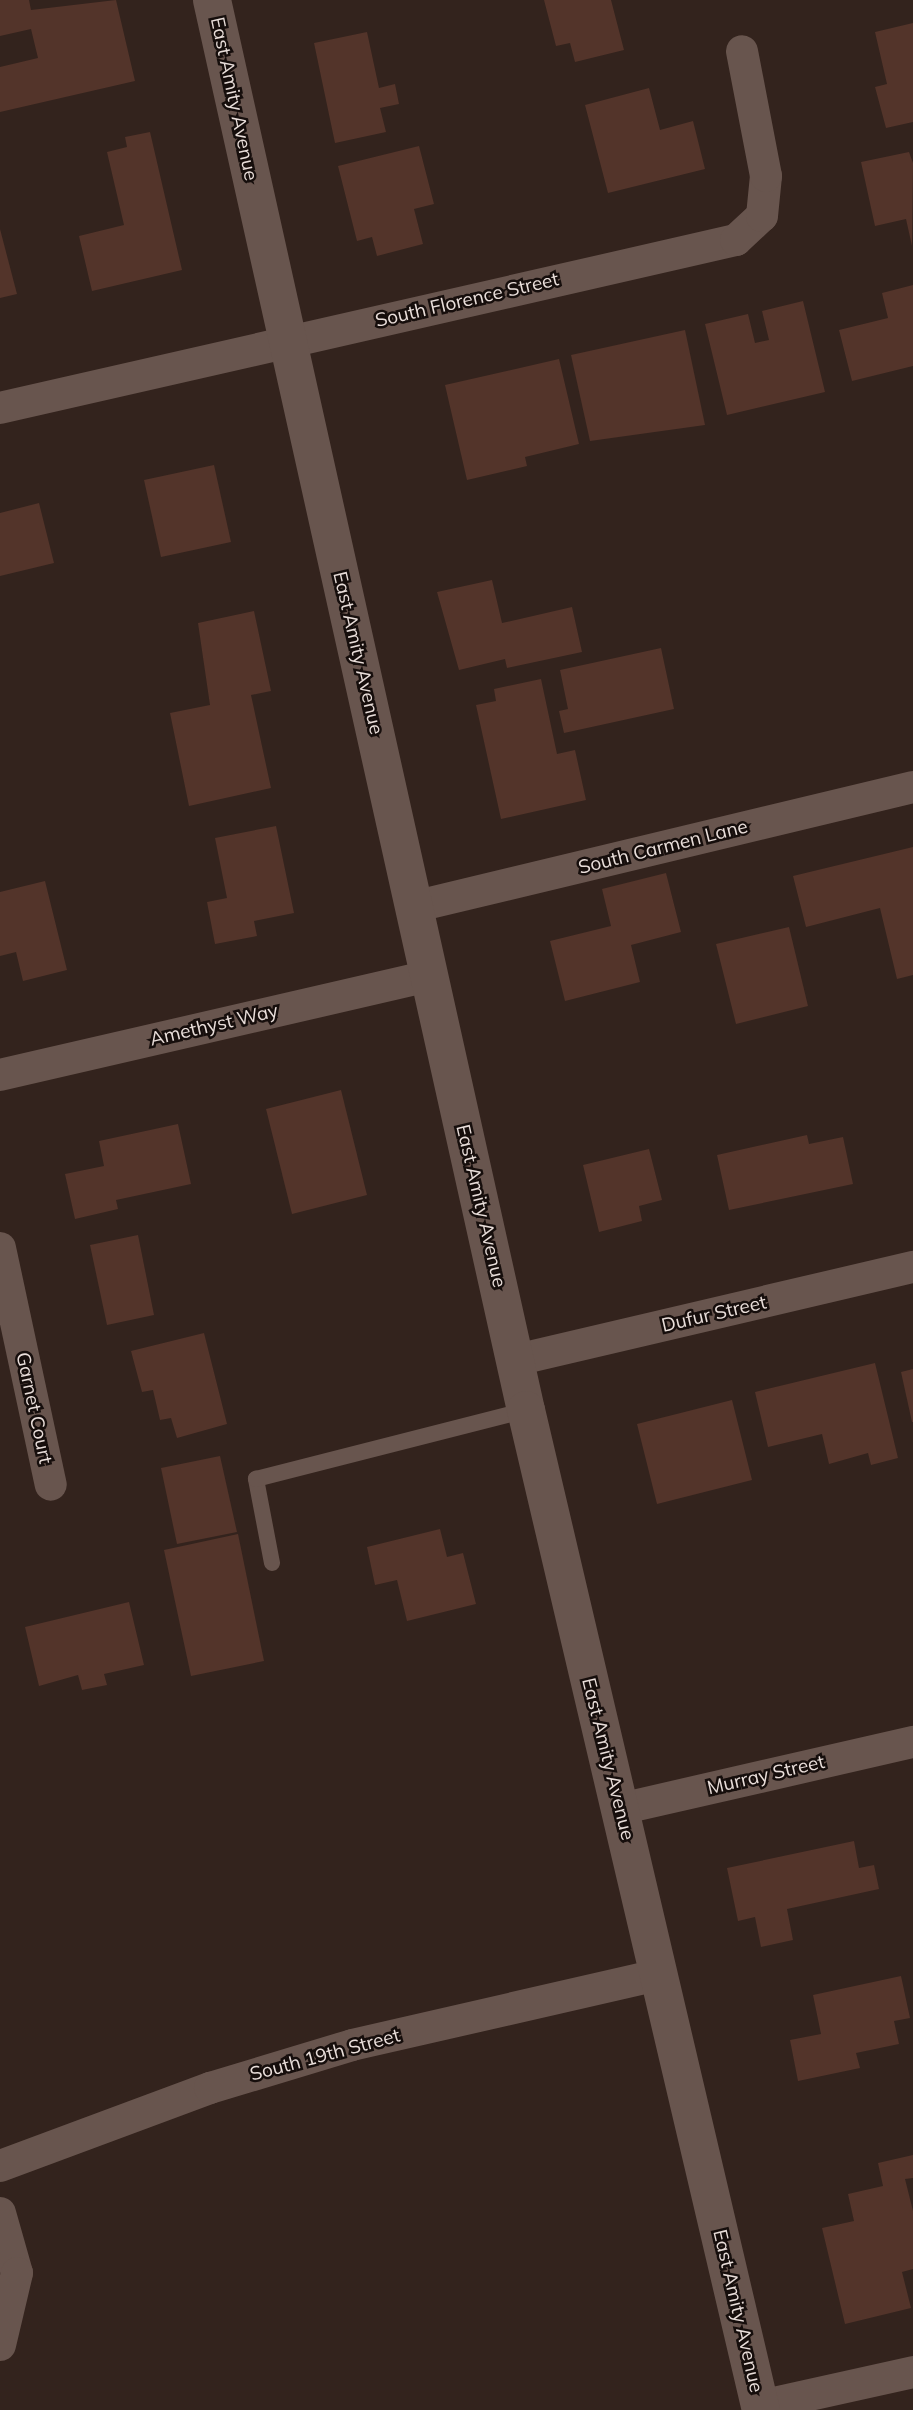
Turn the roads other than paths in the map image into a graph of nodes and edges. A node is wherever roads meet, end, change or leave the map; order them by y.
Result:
1 (212, 0) edge
2 (742, 51) dead end
3 (287, 340) junction
4 (0, 408) edge
5 (913, 787) edge
6 (413, 907) junction
7 (428, 976) junction
8 (0, 1075) edge
9 (0, 1248) edge
10 (913, 1267) edge
11 (516, 1360) junction
12 (526, 1410) junction
13 (51, 1485) dead end
14 (272, 1563) dead end
15 (913, 1742) edge
16 (620, 1809) junction
17 (659, 1975) junction
18 (0, 2166) edge
19 (0, 2213) edge
20 (0, 2345) edge
21 (913, 2372) edge
22 (760, 2408) edge

1 - 3 main road, East Amity Avenue
2 - 3 street, South Florence Street
3 - 4 street, South Florence Street
3 - 6 main road, East Amity Avenue
5 - 6 street, South Carmen Lane
6 - 7 main road, East Amity Avenue
7 - 8 street, Amethyst Way
7 - 11 main road, East Amity Avenue
9 - 13 street, Garnet Court
10 - 11 street, Dufur Street
11 - 12 main road, East Amity Avenue
12 - 14 lane
12 - 16 main road, East Amity Avenue
15 - 16 street, Murray Street
16 - 17 main road, East Amity Avenue
17 - 18 street, South 19th Street
17 - 22 main road, East Amity Avenue
19 - 20 street
21 - 22 street

